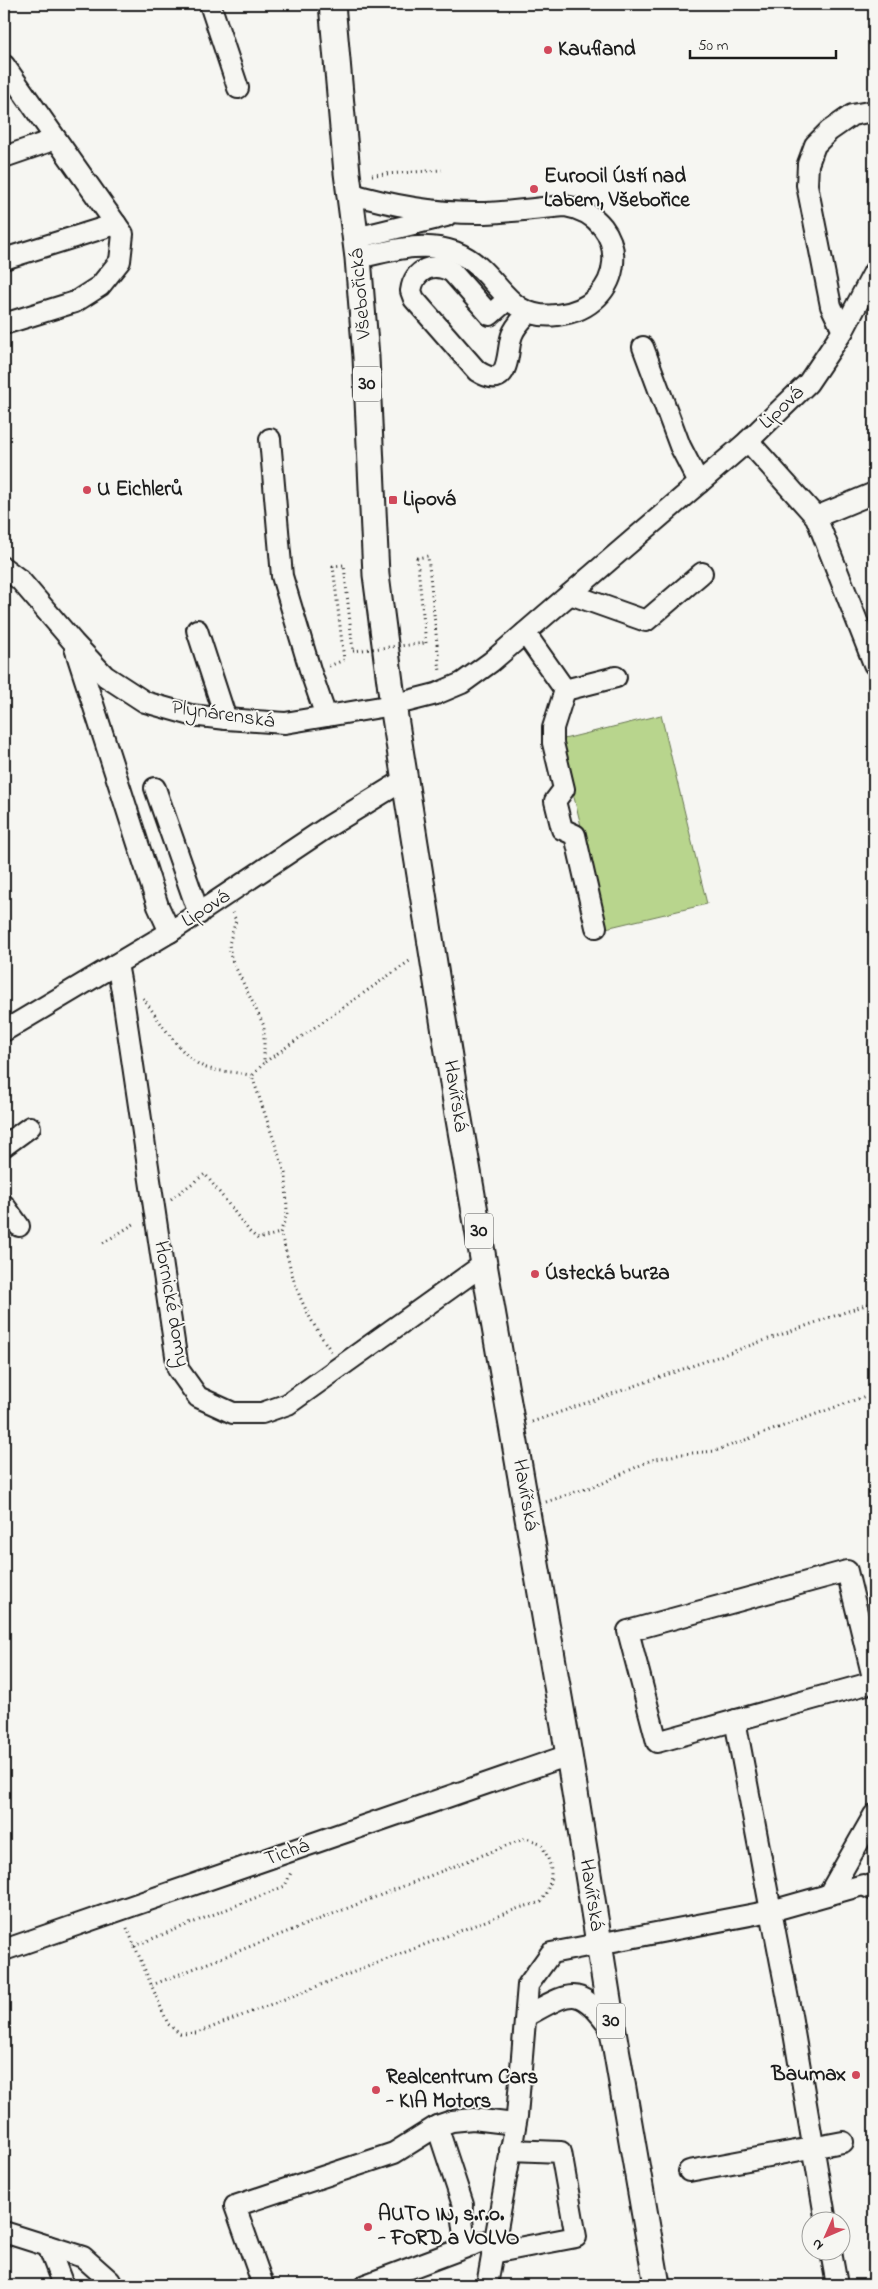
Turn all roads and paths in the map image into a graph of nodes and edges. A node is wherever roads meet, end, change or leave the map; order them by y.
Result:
1 (210, 4) edge
2 (332, 4) edge
3 (4, 65) edge
4 (238, 88) dead end
5 (874, 111) edge
6 (56, 139) junction
7 (4, 158) edge
8 (442, 170) dead end
9 (372, 175) dead end
10 (350, 193) junction
11 (458, 212) junction
12 (116, 224) junction
13 (357, 248) junction
14 (4, 259) edge
15 (874, 272) edge
16 (508, 299) junction
17 (528, 314) junction
18 (4, 324) edge
19 (843, 331) junction
20 (643, 347) dead end
21 (270, 439) dead end
22 (748, 441) junction
23 (699, 483) junction
24 (874, 493) edge
25 (816, 517) junction
26 (4, 568) edge
27 (702, 573) dead end
28 (570, 594) junction
29 (197, 630) dead end
30 (525, 633) junction
31 (74, 643) junction
32 (874, 664) edge
33 (440, 673) dead end
34 (311, 674) junction
35 (616, 677) dead end
36 (564, 690) junction
37 (393, 705) junction
38 (326, 716) junction
39 (226, 719) junction
40 (404, 780) junction
41 (155, 788) dead end
42 (224, 898) junction
43 (199, 914) junction
44 (596, 927) dead end
45 (170, 932) junction
46 (431, 946) junction
47 (116, 964) junction
48 (122, 991) junction
49 (4, 1031) edge
50 (264, 1063) junction
51 (252, 1076) junction
52 (30, 1126) dead end
53 (4, 1146) edge
54 (4, 1204) edge
55 (155, 1211) junction
56 (19, 1226) dead end
57 (280, 1233) junction
58 (103, 1243) dead end
59 (484, 1264) junction
60 (874, 1302) edge
61 (340, 1366) junction
62 (874, 1394) edge
63 (513, 1431) junction
64 (527, 1508) junction
65 (735, 1720) junction
66 (570, 1756) junction
67 (874, 1815) edge
68 (302, 1848) junction
69 (874, 1890) edge
70 (829, 1894) junction
71 (120, 1909) junction
72 (771, 1910) junction
73 (599, 1942) junction
74 (134, 1946) junction
75 (4, 1950) edge
76 (152, 1985) junction
77 (526, 2016) junction
78 (613, 2031) junction
79 (515, 2124) junction
80 (437, 2126) junction
81 (844, 2142) dead end
82 (813, 2148) junction
83 (510, 2150) junction
84 (688, 2171) dead end
85 (824, 2212) edge
86 (4, 2232) edge
87 (472, 2245) junction
88 (48, 2246) junction
89 (493, 2247) junction
90 (833, 2262) edge
91 (482, 2283) edge
92 (63, 2285) edge
93 (112, 2285) edge
94 (263, 2285) edge
95 (365, 2285) edge
96 (657, 2285) edge
97 (837, 2285) edge

1 - 4 street
2 - 10 main road, Všebořická / 30
3 - 6 street
5 - 19 street
6 - 7 street
6 - 12 street
8 - 9 path
10 - 11 street
10 - 13 main road, Všebořická / 30
11 - 13 street
11 - 17 street
12 - 14 street
12 - 18 street
13 - 16 street
13 - 37 main road, Všebořická / 30
15 - 19 street, Lipová
16 - 17 street
16 - 17 street
19 - 22 street, Lipová
20 - 23 street
21 - 34 street
22 - 23 street, Lipová
22 - 25 street
23 - 28 street, Lipová
24 - 25 street
25 - 32 street
26 - 31 street, Plynárenská
27 - 28 street
28 - 30 street, Lipová
29 - 39 street
30 - 36 street
30 - 37 street, Lipová
31 - 39 street, Plynárenská
31 - 45 street, Plynárenská
33 - 34 path, bridge
34 - 38 street
35 - 36 street
36 - 44 street
37 - 38 street, Plynárenská
37 - 40 main road, Havířská / 30
38 - 39 street, Plynárenská
40 - 42 street, Lipová
40 - 46 main road, Havířská / 30
41 - 43 street
42 - 43 street, Lipová
42 - 50 path
43 - 45 street, Lipová
45 - 47 street, Lipová
46 - 50 path
46 - 59 main road, Havířská / 30
47 - 48 street, Hornické domy
47 - 49 street, Lipová
48 - 51 path
48 - 55 street, Hornické domy
50 - 51 path
51 - 57 path
52 - 53 street
54 - 56 street
55 - 57 path
55 - 58 path
55 - 61 street, Hornické domy
57 - 61 path
59 - 61 street, Hornické domy
59 - 63 main road, Havířská / 30
60 - 63 path
62 - 64 path
63 - 64 main road, Havířská / 30
64 - 66 main road, Havířská / 30
65 - 65 street
65 - 72 street
66 - 68 street, Tichá
66 - 73 main road, Havířská / 30
67 - 70 street
68 - 71 street, Tichá
68 - 74 path
69 - 70 street
70 - 72 street
71 - 74 path
71 - 75 street, Tichá
72 - 73 street
72 - 82 street
73 - 77 street
73 - 78 main road, Havířská / 30
74 - 76 path
76 - 76 path
77 - 78 street
77 - 79 street
78 - 96 main road, Havířská / 30
79 - 80 street
79 - 83 street
80 - 87 street
80 - 94 street
81 - 82 street
82 - 84 street
82 - 85 street
83 - 89 street
83 - 89 street
86 - 88 street
87 - 89 street
87 - 95 street
88 - 92 street
88 - 93 street
89 - 91 street
90 - 97 street

